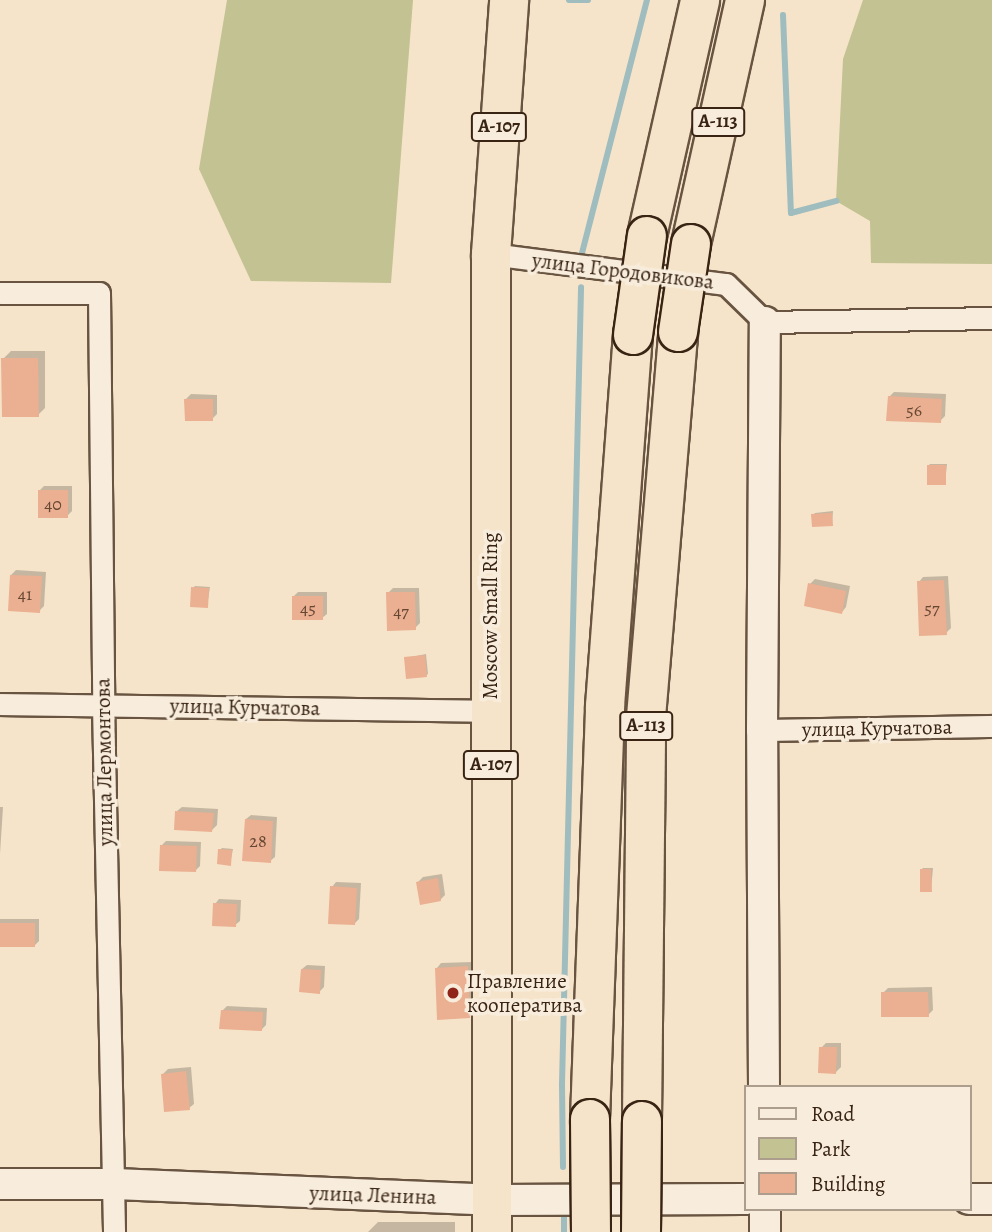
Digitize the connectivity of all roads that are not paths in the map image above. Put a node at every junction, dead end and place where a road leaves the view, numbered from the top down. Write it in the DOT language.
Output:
graph roads {
  1 [pos="509,0"];
  2 [pos="701,0"];
  3 [pos="745,0"];
  4 [pos="491,254"];
  5 [pos="0,293"];
  6 [pos="992,318"];
  7 [pos="765,322"];
  8 [pos="0,704"];
  9 [pos="103,705"];
  10 [pos="491,711"];
  11 [pos="992,726"];
  12 [pos="762,730"];
  13 [pos="764,1085"];
  14 [pos="0,1184"];
  15 [pos="115,1184"];
  16 [pos="744,1199"];
  17 [pos="971,1199"];
  18 [pos="992,1199"];
  19 [pos="765,1211"];
  20 [pos="492,1216"];
  21 [pos="114,1232"];
  22 [pos="591,1232"];
  23 [pos="641,1232"];
  24 [pos="765,1232"];
  1 -- 4 [label="highway, Moscow Small Ring / А-107"];
  2 -- 22 [label="highway, А-113, bridge"];
  3 -- 23 [label="highway, А-113, bridge"];
  4 -- 7 [label="street, улица Городовикова"];
  4 -- 10 [label="highway, Moscow Small Ring / А-107"];
  5 -- 9 [label="street, улица Лермонтова"];
  6 -- 7 [label="street"];
  7 -- 12 [label="street"];
  8 -- 9 [label="street, улица Курчатова"];
  9 -- 10 [label="street, улица Курчатова"];
  9 -- 15 [label="street, улица Лермонтова"];
  10 -- 20 [label="highway, Moscow Small Ring / А-107"];
  11 -- 12 [label="street, улица Курчатова"];
  12 -- 13 [label="street"];
  14 -- 15 [label="street, улица Ленина"];
  15 -- 20 [label="street, улица Ленина"];
  15 -- 21 [label="street, улица Лермонтова"];
  16 -- 20 [label="street, улица Ленина"];
  17 -- 18 [label="street"];
  19 -- 24 [label="street"];
}
